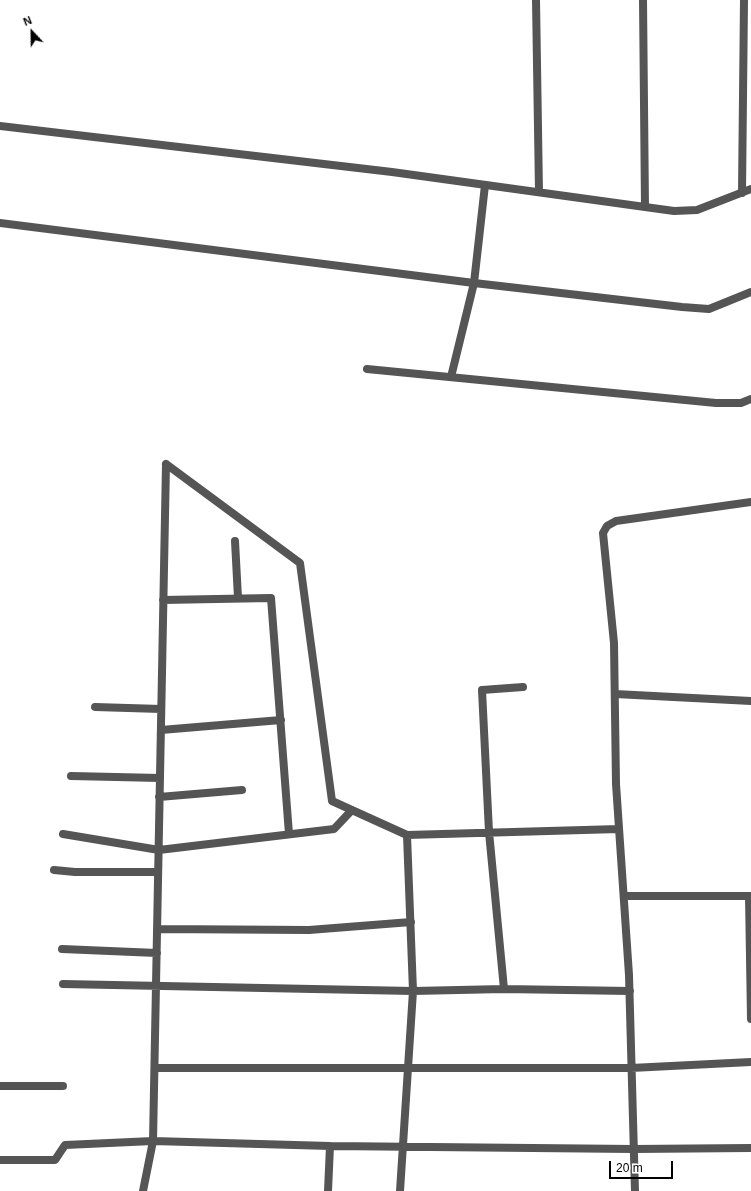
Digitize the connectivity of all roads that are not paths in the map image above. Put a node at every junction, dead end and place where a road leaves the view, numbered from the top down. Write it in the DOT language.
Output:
graph roads {
  1 [pos="536,0"];
  2 [pos="643,0"];
  3 [pos="744,0"];
  4 [pos="0,126"];
  5 [pos="485,185"];
  6 [pos="751,189"];
  7 [pos="539,192"];
  8 [pos="742,193"];
  9 [pos="645,207"];
  10 [pos="0,223"];
  11 [pos="474,283"];
  12 [pos="751,292"];
  13 [pos="367,369"];
  14 [pos="451,377"];
  15 [pos="751,399"];
  16 [pos="751,502"];
  17 [pos="235,541"];
  18 [pos="238,598"];
  19 [pos="163,600"];
  20 [pos="524,687"];
  21 [pos="615,694"];
  22 [pos="751,701"];
  23 [pos="95,706"];
  24 [pos="161,709"];
  25 [pos="281,720"];
  26 [pos="161,730"];
  27 [pos="71,776"];
  28 [pos="160,778"];
  29 [pos="242,790"];
  30 [pos="159,797"];
  31 [pos="352,810"];
  32 [pos="620,829"];
  33 [pos="489,832"];
  34 [pos="63,834"];
  35 [pos="290,834"];
  36 [pos="407,834"];
  37 [pos="159,850"];
  38 [pos="54,870"];
  39 [pos="158,872"];
  40 [pos="624,896"];
  41 [pos="750,896"];
  42 [pos="410,922"];
  43 [pos="157,929"];
  44 [pos="62,949"];
  45 [pos="157,953"];
  46 [pos="63,984"];
  47 [pos="156,986"];
  48 [pos="504,989"];
  49 [pos="412,991"];
  50 [pos="630,991"];
  51 [pos="751,1018"];
  52 [pos="751,1062"];
  53 [pos="155,1068"];
  54 [pos="408,1068"];
  55 [pos="631,1068"];
  56 [pos="0,1086"];
  57 [pos="63,1086"];
  58 [pos="153,1141"];
  59 [pos="330,1146"];
  60 [pos="403,1147"];
  61 [pos="751,1148"];
  62 [pos="633,1149"];
  63 [pos="0,1160"];
  64 [pos="143,1191"];
  65 [pos="328,1191"];
  66 [pos="400,1191"];
  67 [pos="635,1191"];
  1 -- 7 [label="street"];
  2 -- 9 [label="street"];
  3 -- 8 [label="street"];
  4 -- 5 [label="street"];
  5 -- 7 [label="street"];
  5 -- 11 [label="street"];
  6 -- 8 [label="street"];
  7 -- 9 [label="street"];
  8 -- 9 [label="street"];
  10 -- 11 [label="street"];
  11 -- 12 [label="street"];
  11 -- 14 [label="street"];
  13 -- 14 [label="street"];
  14 -- 15 [label="street"];
  16 -- 21 [label="street"];
  17 -- 18 [label="street"];
  18 -- 19 [label="street"];
  18 -- 25 [label="street"];
  19 -- 24 [label="street"];
  19 -- 31 [label="street"];
  20 -- 33 [label="street"];
  21 -- 22 [label="street"];
  21 -- 32 [label="street"];
  23 -- 24 [label="street"];
  24 -- 26 [label="street"];
  25 -- 26 [label="street"];
  25 -- 35 [label="street"];
  26 -- 28 [label="street"];
  27 -- 28 [label="street"];
  28 -- 30 [label="street"];
  29 -- 30 [label="street"];
  30 -- 37 [label="street"];
  31 -- 35 [label="street"];
  31 -- 36 [label="street"];
  32 -- 33 [label="street"];
  32 -- 40 [label="street"];
  33 -- 36 [label="street"];
  33 -- 48 [label="street"];
  34 -- 37 [label="street"];
  35 -- 37 [label="street"];
  36 -- 42 [label="street"];
  37 -- 39 [label="street"];
  38 -- 39 [label="street"];
  39 -- 43 [label="street"];
  40 -- 41 [label="street"];
  40 -- 50 [label="street"];
  41 -- 51 [label="street"];
  42 -- 43 [label="street"];
  42 -- 49 [label="street"];
  43 -- 45 [label="street"];
  44 -- 45 [label="street"];
  45 -- 47 [label="street"];
  46 -- 47 [label="street"];
  47 -- 49 [label="street"];
  47 -- 53 [label="street"];
  48 -- 49 [label="street"];
  48 -- 50 [label="street"];
  49 -- 54 [label="street"];
  50 -- 55 [label="street"];
  52 -- 55 [label="street"];
  53 -- 54 [label="street"];
  53 -- 58 [label="street"];
  54 -- 55 [label="street"];
  54 -- 60 [label="street"];
  55 -- 62 [label="street"];
  56 -- 57 [label="street"];
  58 -- 59 [label="street"];
  58 -- 63 [label="street"];
  58 -- 64 [label="street"];
  59 -- 60 [label="street"];
  59 -- 65 [label="street"];
  60 -- 62 [label="street"];
  60 -- 66 [label="street"];
  61 -- 62 [label="street"];
  62 -- 67 [label="street"];
}
